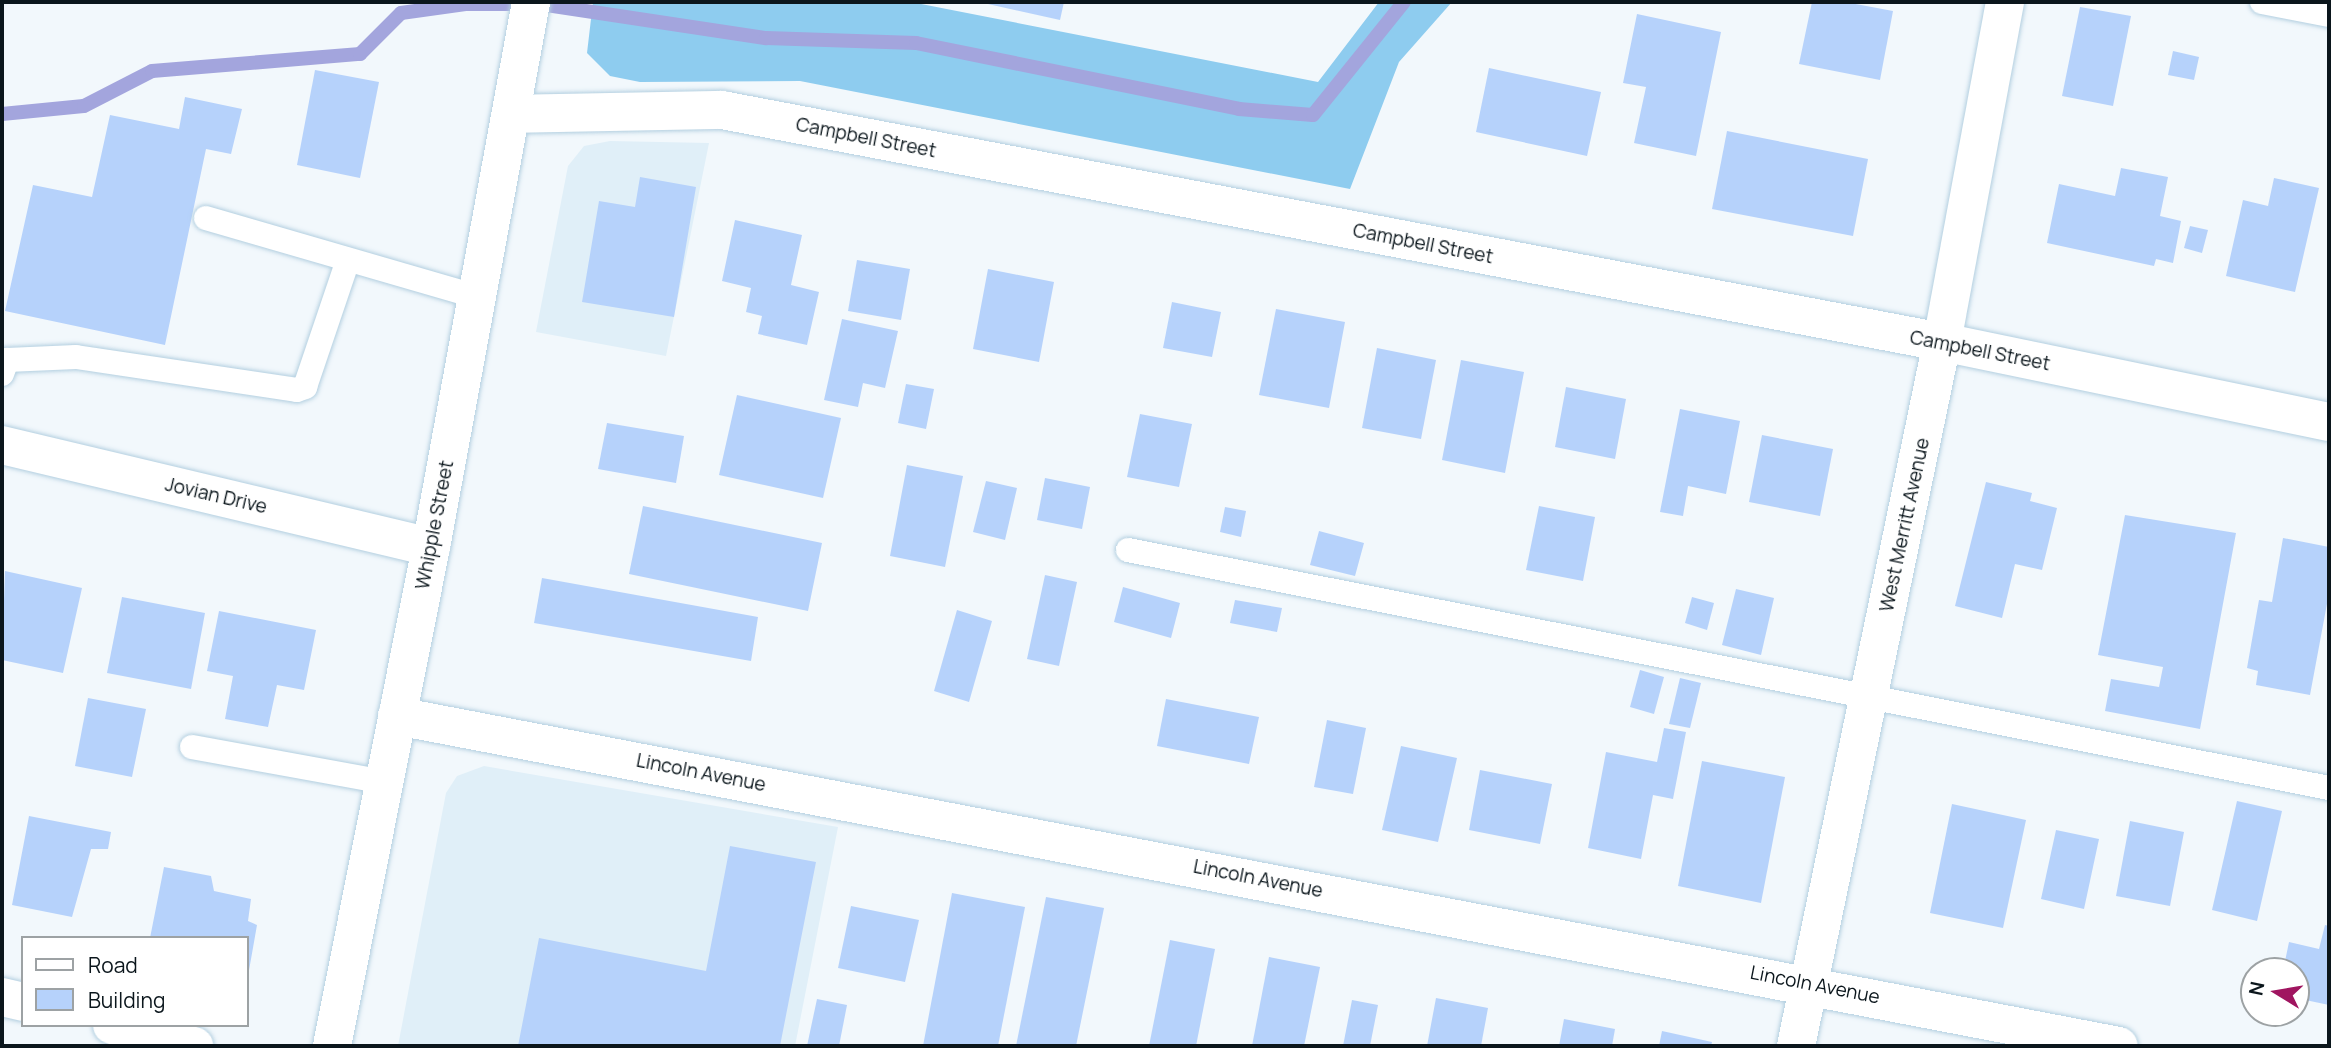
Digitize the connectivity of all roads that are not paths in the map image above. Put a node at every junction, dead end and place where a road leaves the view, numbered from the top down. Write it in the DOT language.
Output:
graph roads {
  1 [pos="531,2"];
  2 [pos="2005,2"];
  3 [pos="2262,2"];
  4 [pos="2329,15"];
  5 [pos="512,114"];
  6 [pos="206,218"];
  7 [pos="348,260"];
  8 [pos="478,297"];
  9 [pos="1942,342"];
  10 [pos="4,361"];
  11 [pos="2329,422"];
  12 [pos="2,445"];
  13 [pos="431,547"];
  14 [pos="1128,550"];
  15 [pos="1868,699"];
  16 [pos="397,716"];
  17 [pos="192,747"];
  18 [pos="384,782"];
  19 [pos="2329,788"];
  20 [pos="1809,984"];
  21 [pos="2,997"];
  22 [pos="21,1002"];
  23 [pos="121,1027"];
  24 [pos="194,1046"];
  25 [pos="332,1046"];
  26 [pos="1796,1046"];
  27 [pos="2119,1046"];
  1 -- 5 [label="street, Whipple Street"];
  2 -- 9 [label="street, West Merritt Avenue"];
  3 -- 4 [label="lane"];
  5 -- 8 [label="street, Whipple Street"];
  5 -- 9 [label="street, Campbell Street"];
  6 -- 7 [label="lane"];
  7 -- 8 [label="lane"];
  7 -- 10 [label="lane"];
  8 -- 13 [label="street, Whipple Street"];
  9 -- 11 [label="street, Campbell Street"];
  9 -- 15 [label="street, West Merritt Avenue"];
  12 -- 13 [label="street, Jovian Drive"];
  13 -- 16 [label="street, Whipple Street"];
  14 -- 15 [label="lane"];
  15 -- 19 [label="lane"];
  15 -- 20 [label="street, West Merritt Avenue"];
  16 -- 18 [label="street, Whipple Street"];
  16 -- 20 [label="street, Lincoln Avenue"];
  17 -- 18 [label="lane"];
  18 -- 25 [label="street, Whipple Street"];
  20 -- 26 [label="street, West Merritt Avenue"];
  20 -- 27 [label="street, Lincoln Avenue"];
  21 -- 22 [label="street"];
  23 -- 24 [label="street"];
}
